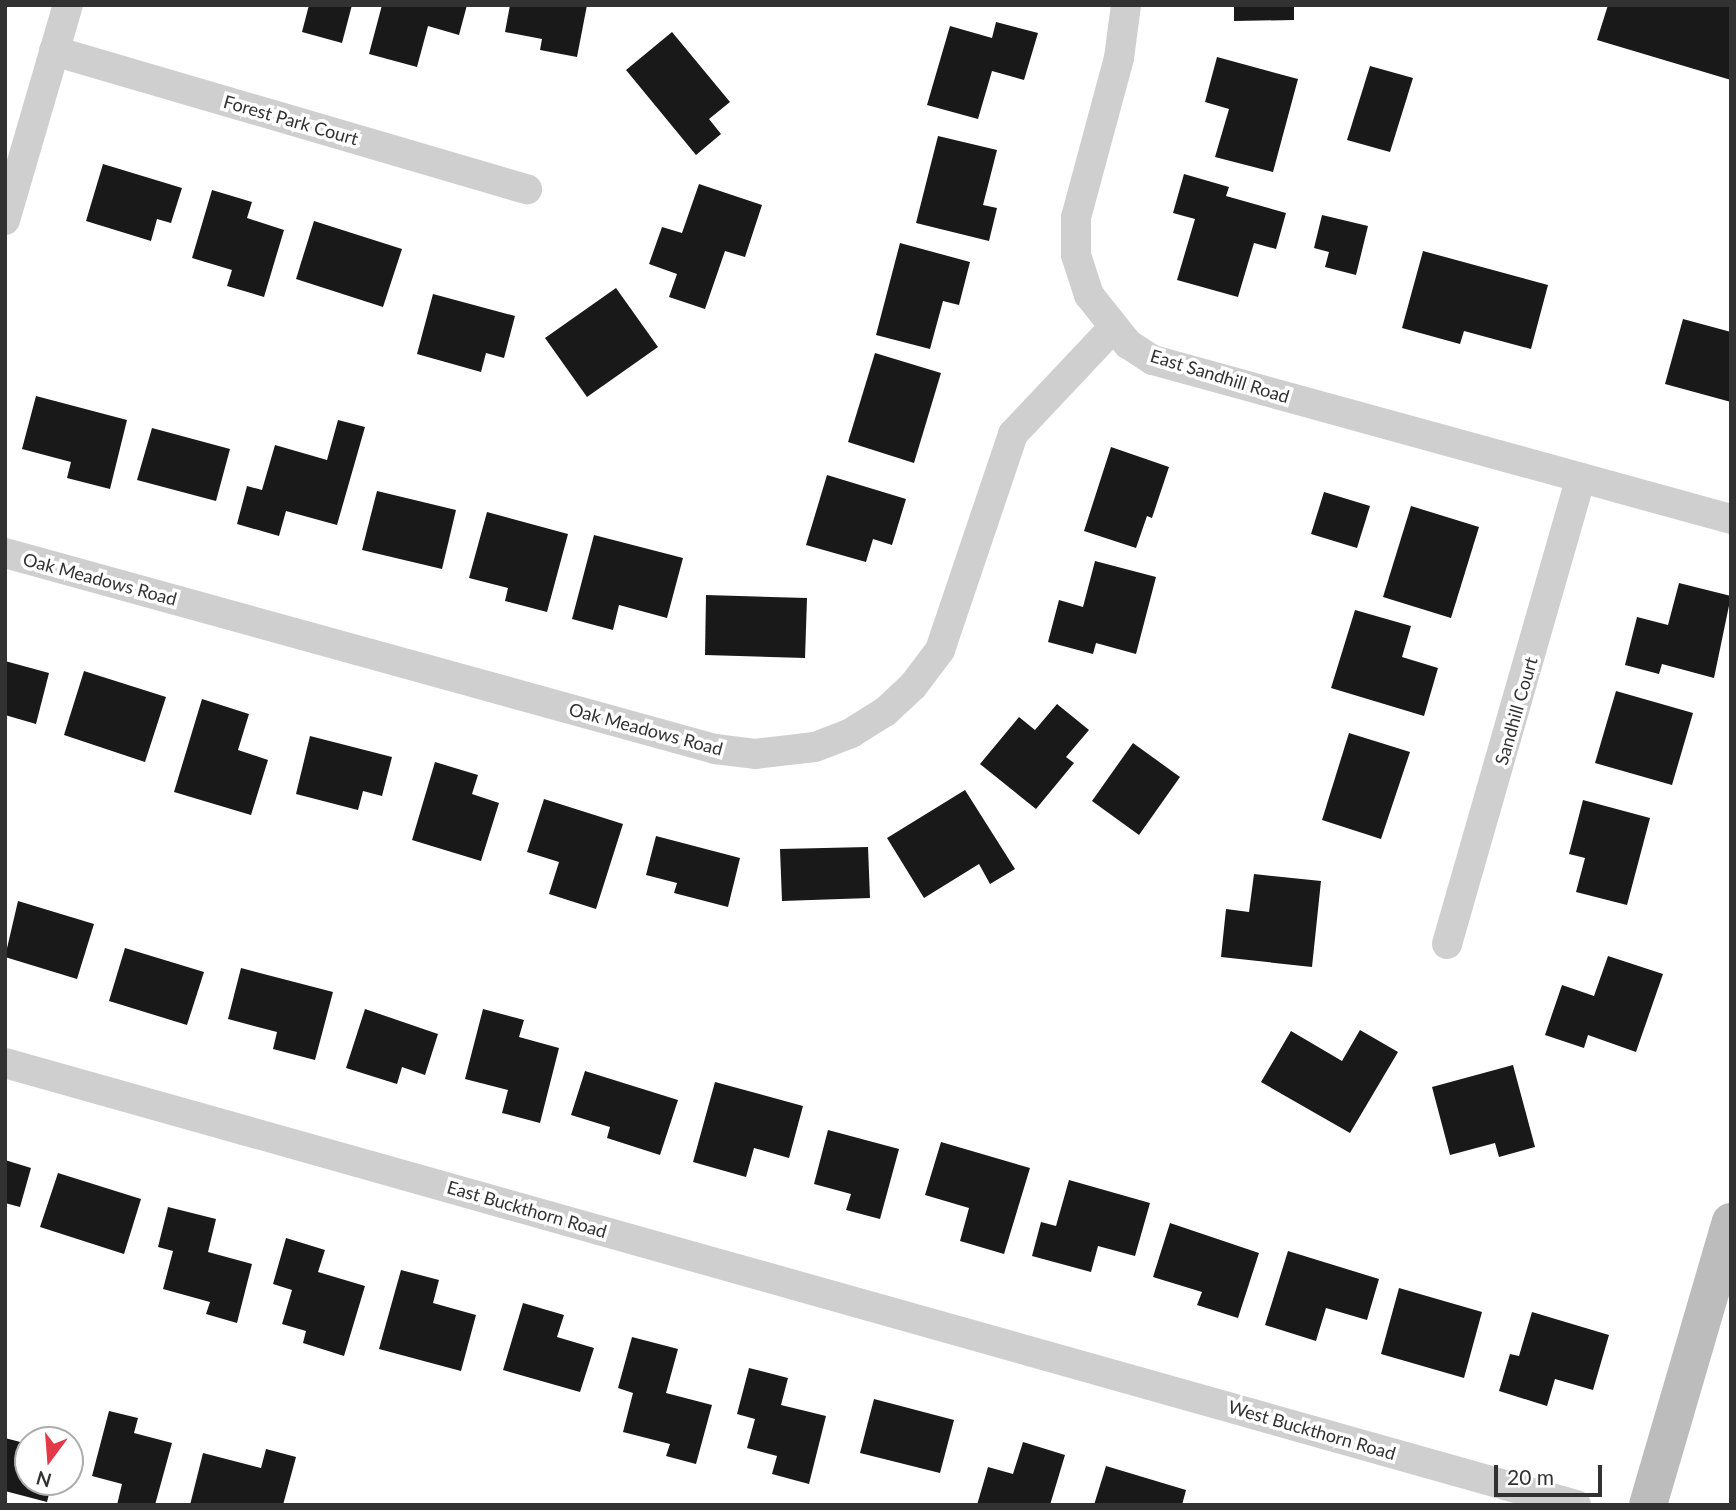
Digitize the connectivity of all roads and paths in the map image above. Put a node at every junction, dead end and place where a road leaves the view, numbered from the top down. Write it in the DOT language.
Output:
graph roads {
  1 [pos="68,5"];
  2 [pos="1126,5"];
  3 [pos="54,51"];
  4 [pos="527,189"];
  5 [pos="5,220"];
  6 [pos="1112,329"];
  7 [pos="1581,478"];
  8 [pos="1731,519"];
  9 [pos="5,553"];
  10 [pos="1447,944"];
  11 [pos="5,1063"];
  12 [pos="1731,1222"];
  13 [pos="1048,1355"];
  14 [pos="1576,1505"];
  15 [pos="1648,1505"];
  1 -- 3 [label="street"];
  2 -- 6 [label="street, East Sandhill Road"];
  3 -- 4 [label="street, Forest Park Court"];
  3 -- 5 [label="street"];
  6 -- 7 [label="street, East Sandhill Road"];
  6 -- 9 [label="street, Oak Meadows Road"];
  7 -- 8 [label="street, East Sandhill Road"];
  7 -- 10 [label="street, Sandhill Court"];
  11 -- 13 [label="street, East Buckthorn Road"];
  12 -- 15 [label="main road"];
  13 -- 14 [label="street, West Buckthorn Road"];
}
